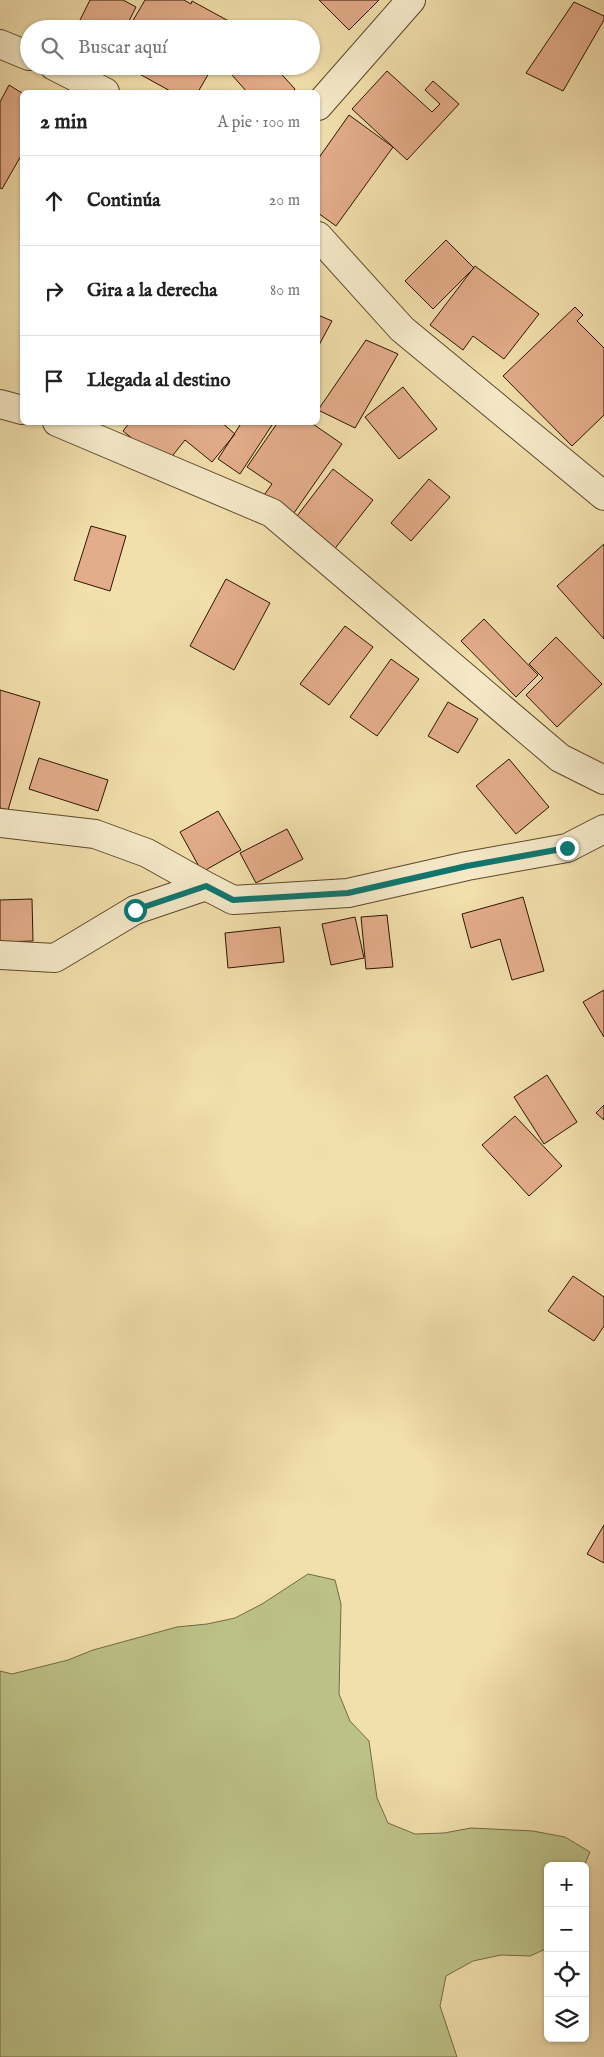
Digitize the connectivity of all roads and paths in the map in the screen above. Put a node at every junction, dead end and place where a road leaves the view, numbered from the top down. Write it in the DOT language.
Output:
graph roads {
  1 [pos="412,0"];
  2 [pos="0,44"];
  3 [pos="20,52"];
  4 [pos="72,75"];
  5 [pos="101,90"];
  6 [pos="320,104"];
  7 [pos="320,238"];
  8 [pos="0,404"];
  9 [pos="20,409"];
  10 [pos="64,425"];
  11 [pos="604,496"];
  12 [pos="604,780"];
  13 [pos="0,823"];
  14 [pos="604,829"];
  15 [pos="206,886"];
  16 [pos="0,955"];
  1 -- 6 [label="street"];
  2 -- 3 [label="street"];
  4 -- 5 [label="street"];
  7 -- 11 [label="street"];
  8 -- 9 [label="street"];
  10 -- 12 [label="street"];
  13 -- 15 [label="street"];
  14 -- 15 [label="street"];
  15 -- 16 [label="street"];
}
